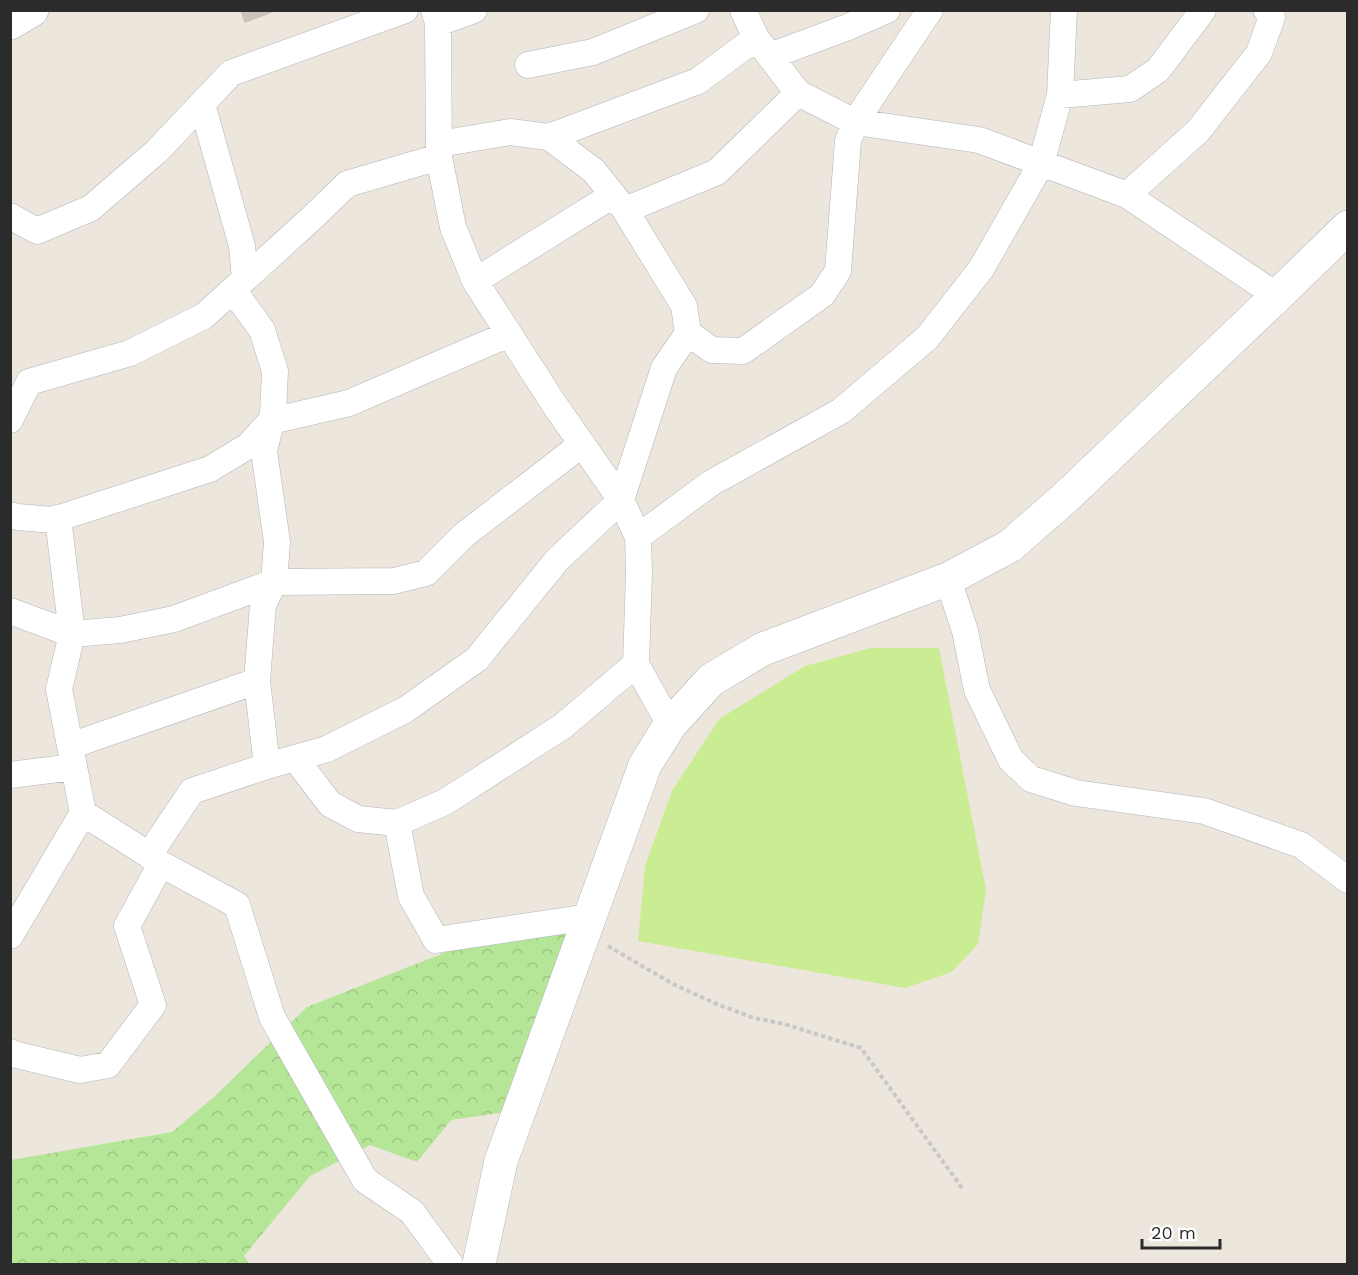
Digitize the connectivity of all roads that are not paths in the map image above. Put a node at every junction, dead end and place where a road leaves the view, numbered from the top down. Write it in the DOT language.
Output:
graph roads {
  1 [pos="32,10"];
  2 [pos="405,10"];
  3 [pos="474,10"];
  4 [pos="696,10"];
  5 [pos="743,10"];
  6 [pos="887,10"];
  7 [pos="930,10"];
  8 [pos="1064,10"];
  9 [pos="1203,10"];
  10 [pos="1273,13"];
  11 [pos="436,17"];
  12 [pos="10,23"];
  13 [pos="763,47"];
  14 [pos="528,65"];
  15 [pos="798,93"];
  16 [pos="1060,95"];
  17 [pos="202,104"];
  18 [pos="855,122"];
  19 [pos="549,137"];
  20 [pos="439,150"];
  21 [pos="1041,164"];
  22 [pos="1127,195"];
  23 [pos="619,202"];
  24 [pos="10,216"];
  25 [pos="1347,227"];
  26 [pos="475,281"];
  27 [pos="239,284"];
  28 [pos="1277,296"];
  29 [pos="688,333"];
  30 [pos="508,334"];
  31 [pos="10,420"];
  32 [pos="272,421"];
  33 [pos="582,444"];
  34 [pos="621,500"];
  35 [pos="10,515"];
  36 [pos="58,518"];
  37 [pos="638,537"];
  38 [pos="948,579"];
  39 [pos="274,582"];
  40 [pos="10,611"];
  41 [pos="72,634"];
  42 [pos="636,664"];
  43 [pos="257,681"];
  44 [pos="670,725"];
  45 [pos="72,756"];
  46 [pos="295,758"];
  47 [pos="267,766"];
  48 [pos="13,779"];
  49 [pos="83,813"];
  50 [pos="397,823"];
  51 [pos="155,859"];
  52 [pos="1347,880"];
  53 [pos="587,925"];
  54 [pos="10,936"];
  55 [pos="10,1052"];
  56 [pos="450,1264"];
  57 [pos="479,1264"];
  1 -- 12 [label="street"];
  2 -- 17 [label="street"];
  3 -- 11 [label="street"];
  4 -- 14 [label="street"];
  5 -- 13 [label="street"];
  6 -- 13 [label="street"];
  7 -- 18 [label="street"];
  8 -- 16 [label="street"];
  9 -- 16 [label="street"];
  10 -- 22 [label="street"];
  11 -- 20 [label="street"];
  13 -- 15 [label="street"];
  13 -- 19 [label="street"];
  15 -- 18 [label="street"];
  15 -- 23 [label="street"];
  16 -- 21 [label="street"];
  17 -- 24 [label="street"];
  17 -- 27 [label="street"];
  18 -- 21 [label="street"];
  18 -- 29 [label="street"];
  19 -- 20 [label="street"];
  19 -- 23 [label="street"];
  20 -- 26 [label="street"];
  20 -- 27 [label="street"];
  21 -- 22 [label="street"];
  21 -- 37 [label="street"];
  22 -- 28 [label="street"];
  23 -- 26 [label="street"];
  23 -- 29 [label="street"];
  25 -- 28 [label="street"];
  26 -- 30 [label="street"];
  27 -- 31 [label="street"];
  27 -- 32 [label="street"];
  28 -- 38 [label="street"];
  29 -- 34 [label="street"];
  30 -- 32 [label="street"];
  30 -- 33 [label="street"];
  32 -- 36 [label="street"];
  32 -- 39 [label="street"];
  33 -- 34 [label="street"];
  33 -- 39 [label="street"];
  34 -- 37 [label="street"];
  34 -- 46 [label="street"];
  35 -- 36 [label="street"];
  36 -- 41 [label="street"];
  37 -- 42 [label="street"];
  38 -- 44 [label="street"];
  38 -- 52 [label="street"];
  39 -- 41 [label="street"];
  39 -- 43 [label="street"];
  40 -- 41 [label="street"];
  41 -- 45 [label="street"];
  42 -- 44 [label="street"];
  42 -- 50 [label="street"];
  43 -- 45 [label="street"];
  43 -- 47 [label="street"];
  44 -- 53 [label="street"];
  45 -- 48 [label="street"];
  45 -- 49 [label="street"];
  46 -- 47 [label="street"];
  46 -- 50 [label="street"];
  47 -- 51 [label="street"];
  49 -- 51 [label="street"];
  49 -- 54 [label="street"];
  50 -- 53 [label="street"];
  51 -- 55 [label="street"];
  51 -- 56 [label="street"];
  53 -- 57 [label="street"];
}
